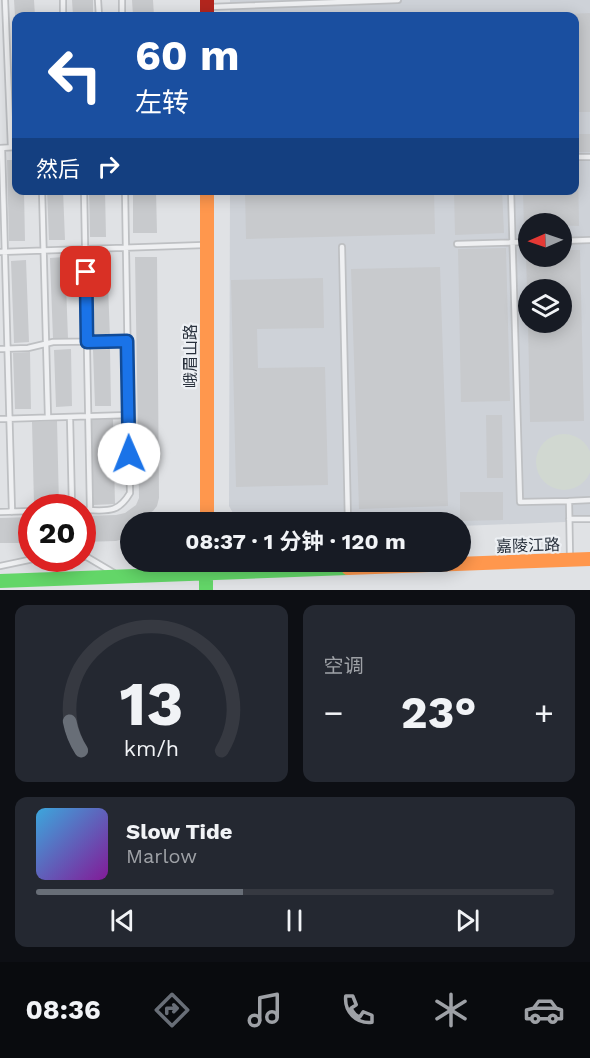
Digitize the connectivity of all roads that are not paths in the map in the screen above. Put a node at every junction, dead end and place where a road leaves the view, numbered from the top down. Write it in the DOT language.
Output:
graph roads {
  1 [pos="5,0"];
  2 [pos="398,0"];
  3 [pos="207,8"];
  4 [pos="12,114"];
  5 [pos="1,148"];
  6 [pos="42,195"];
  7 [pos="84,195"];
  8 [pos="125,195"];
  9 [pos="207,195"];
  10 [pos="511,195"];
  11 [pos="590,240"];
  12 [pos="572,241"];
  13 [pos="512,242"];
  14 [pos="518,242"];
  15 [pos="457,244"];
  16 [pos="207,245"];
  17 [pos="342,247"];
  18 [pos="126,248"];
  19 [pos="85,249"];
  20 [pos="44,250"];
  21 [pos="3,251"];
  22 [pos="127,341"];
  23 [pos="87,342"];
  24 [pos="46,344"];
  25 [pos="0,349"];
  26 [pos="8,349"];
  27 [pos="129,415"];
  28 [pos="88,416"];
  29 [pos="48,417"];
  30 [pos="70,417"];
  31 [pos="10,418"];
  32 [pos="0,419"];
  33 [pos="72,494"];
  34 [pos="90,494"];
  35 [pos="590,500"];
  36 [pos="568,501"];
  37 [pos="96,510"];
  38 [pos="0,512"];
  39 [pos="12,512"];
  40 [pos="18,512"];
  41 [pos="207,512"];
  42 [pos="348,512"];
  43 [pos="569,519"];
  44 [pos="590,519"];
  45 [pos="590,559"];
  46 [pos="570,560"];
  47 [pos="18,562"];
  48 [pos="96,562"];
  49 [pos="471,562"];
  50 [pos="0,566"];
  51 [pos="168,572"];
  52 [pos="206,572"];
  53 [pos="121,577"];
  54 [pos="0,581"];
  55 [pos="206,590"];
  1 -- 4 [label="lane"];
  2 -- 3 [label="lane"];
  5 -- 21 [label="lane"];
  6 -- 20 [label="lane"];
  7 -- 19 [label="lane"];
  8 -- 18 [label="lane"];
  9 -- 16 [label="street, 峨眉山路"];
  10 -- 13 [label="lane"];
  11 -- 12 [label="lane"];
  13 -- 14 [label="lane"];
  13 -- 15 [label="lane"];
  13 -- 36 [label="lane"];
  16 -- 18 [label="lane"];
  16 -- 41 [label="street, 峨眉山路"];
  17 -- 42 [label="lane"];
  18 -- 19 [label="lane"];
  18 -- 22 [label="lane"];
  19 -- 20 [label="lane"];
  19 -- 23 [label="lane"];
  20 -- 21 [label="lane"];
  20 -- 24 [label="lane"];
  21 -- 26 [label="lane"];
  22 -- 23 [label="lane"];
  22 -- 27 [label="lane"];
  23 -- 24 [label="lane"];
  23 -- 28 [label="lane"];
  24 -- 26 [label="lane"];
  24 -- 29 [label="lane"];
  25 -- 26 [label="lane"];
  26 -- 31 [label="lane"];
  27 -- 28 [label="lane"];
  27 -- 37 [label="lane"];
  28 -- 30 [label="lane"];
  28 -- 34 [label="lane"];
  29 -- 30 [label="lane"];
  29 -- 31 [label="lane"];
  30 -- 33 [label="lane"];
  31 -- 32 [label="lane"];
  31 -- 39 [label="lane"];
  35 -- 36 [label="lane"];
  36 -- 43 [label="lane"];
  38 -- 39 [label="lane"];
  39 -- 40 [label="lane"];
  43 -- 44 [label="lane"];
  43 -- 46 [label="lane"];
  45 -- 46 [label="street, 嘉陵江路"];
  46 -- 49 [label="street, 嘉陵江路"];
  47 -- 50 [label="lane"];
  48 -- 53 [label="lane"];
  51 -- 53 [label="street, 嘉陵江路"];
  52 -- 55 [label="street"];
  53 -- 54 [label="street, 嘉陵江路"];
}
